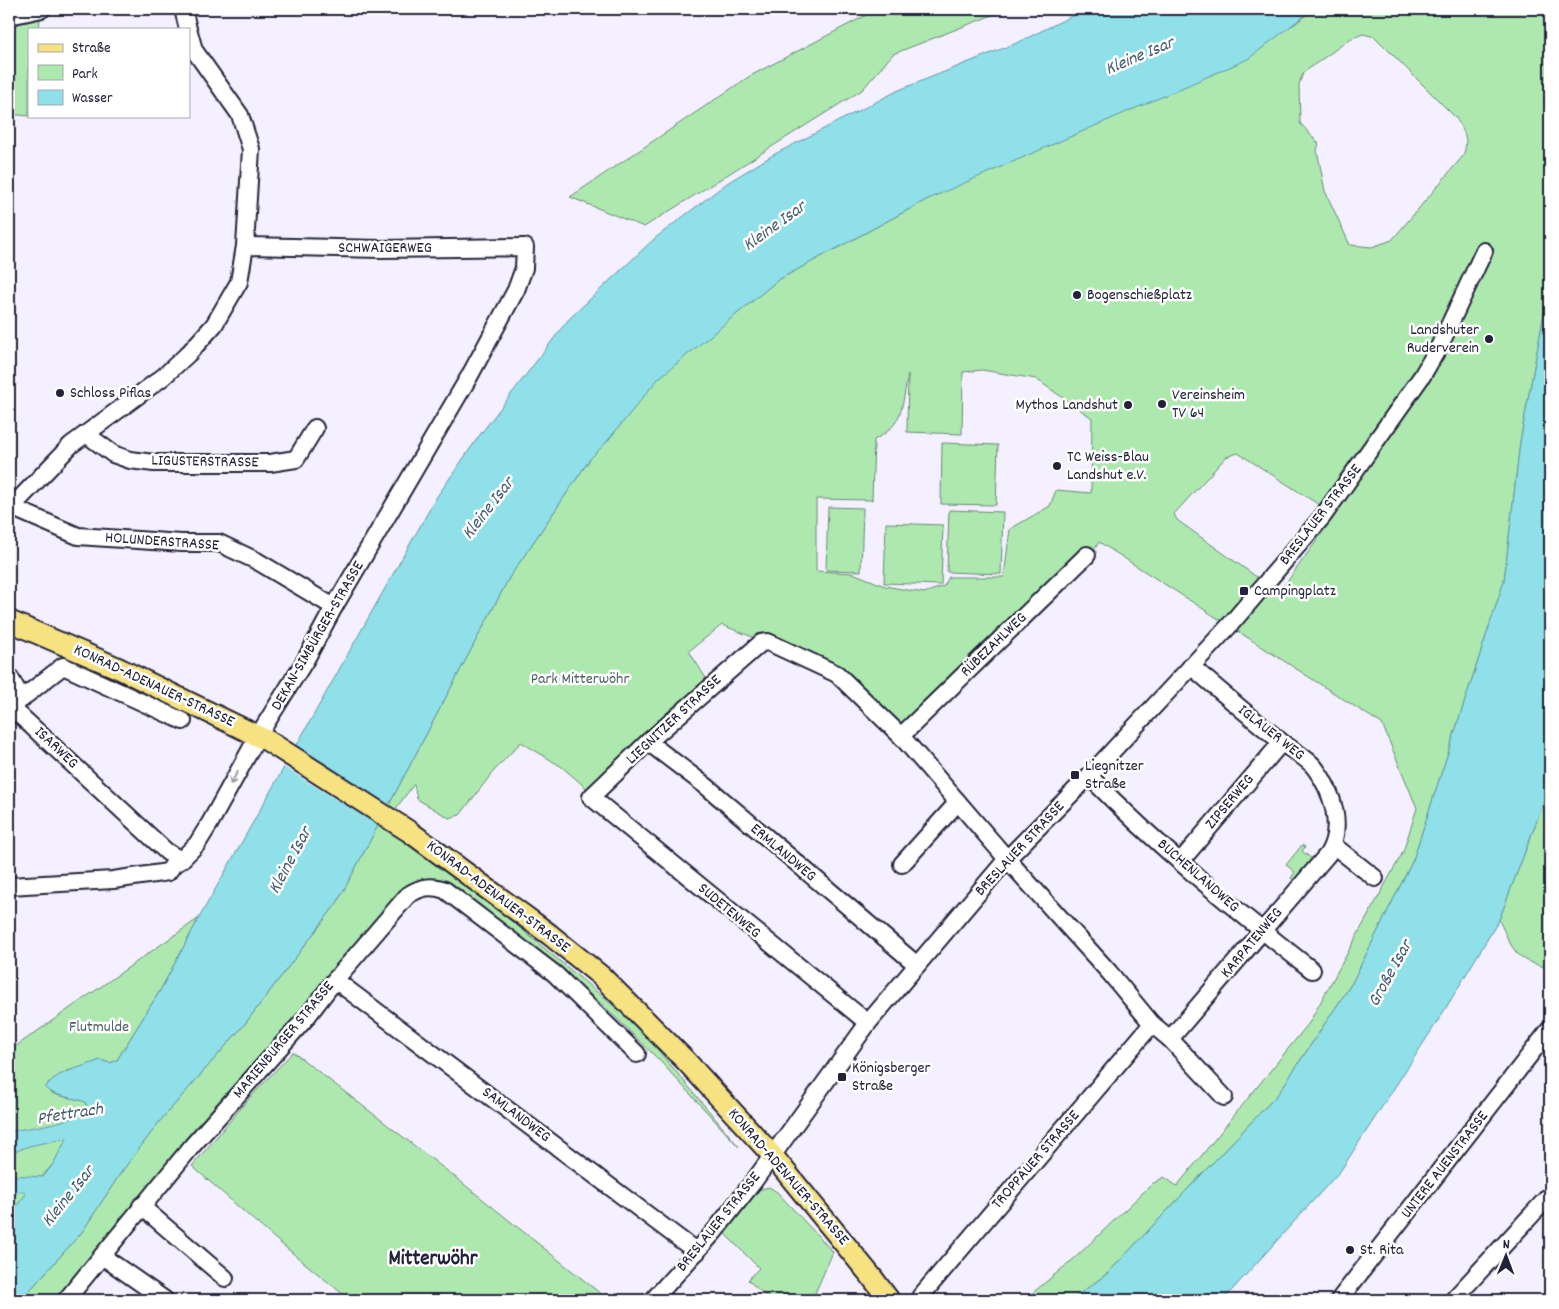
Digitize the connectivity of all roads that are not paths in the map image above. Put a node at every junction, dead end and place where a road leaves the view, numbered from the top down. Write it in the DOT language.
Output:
graph roads {
  1 [pos="42,9"];
  2 [pos="183,9"];
  3 [pos="9,16"];
  4 [pos="188,28"];
  5 [pos="190,37"];
  6 [pos="245,246"];
  7 [pos="525,247"];
  8 [pos="1484,251"];
  9 [pos="314,428"];
  10 [pos="86,434"];
  11 [pos="10,509"];
  12 [pos="1087,555"];
  13 [pos="334,607"];
  14 [pos="9,621"];
  15 [pos="1191,666"];
  16 [pos="9,676"];
  17 [pos="14,705"];
  18 [pos="183,721"];
  19 [pos="901,736"];
  20 [pos="263,738"];
  21 [pos="648,742"];
  22 [pos="1281,742"];
  23 [pos="1089,776"];
  24 [pos="592,797"];
  25 [pos="958,802"];
  26 [pos="1333,845"];
  27 [pos="1007,859"];
  28 [pos="181,860"];
  29 [pos="1180,862"];
  30 [pos="902,864"];
  31 [pos="1375,878"];
  32 [pos="9,886"];
  33 [pos="1262,932"];
  34 [pos="917,965"];
  35 [pos="1312,970"];
  36 [pos="335,980"];
  37 [pos="868,1023"];
  38 [pos="1152,1024"];
  39 [pos="1550,1029"];
  40 [pos="1170,1039"];
  41 [pos="637,1054"];
  42 [pos="1224,1097"];
  43 [pos="772,1155"];
  44 [pos="1550,1195"];
  45 [pos="141,1206"];
  46 [pos="697,1252"];
  47 [pos="102,1256"];
  48 [pos="225,1278"];
  49 [pos="920,1297"];
  50 [pos="657,1299"];
  51 [pos="66,1300"];
  52 [pos="165,1300"];
  53 [pos="889,1300"];
  54 [pos="1339,1300"];
  55 [pos="1453,1300"];
  1 -- 3 [label="street"];
  2 -- 4 [label="street"];
  5 -- 6 [label="street"];
  6 -- 7 [label="street, SCHWAIGERWEG"];
  6 -- 10 [label="street"];
  7 -- 13 [label="street, DEKAN-SIMBÜRGER-STRASSE"];
  8 -- 15 [label="street, BRESLAUER STRASSE"];
  9 -- 10 [label="street, LIGUSTERSTRASSE"];
  10 -- 11 [label="street"];
  11 -- 13 [label="street, HOLUNDERSTRASSE"];
  12 -- 19 [label="street, RÜBEZAHLWEG"];
  13 -- 20 [label="street, DEKAN-SIMBÜRGER-STRASSE"];
  14 -- 20 [label="main road, KONRAD-ADENAUER-STRASSE"];
  15 -- 22 [label="street, IGLAUER WEG"];
  15 -- 23 [label="street, BRESLAUER STRASSE"];
  16 -- 17 [label="street, ISARWEG"];
  17 -- 18 [label="street"];
  17 -- 28 [label="street, ISARWEG"];
  19 -- 21 [label="street, LIEGNITZER STRASSE"];
  19 -- 25 [label="street, LIEGNITZER STRASSE"];
  20 -- 28 [label="street, DEKAN-SIMBÜRGER-STRASSE, one-way"];
  20 -- 43 [label="main road, KONRAD-ADENAUER-STRASSE"];
  21 -- 24 [label="street, LIEGNITZER STRASSE"];
  21 -- 34 [label="street, ERMLANDWEG"];
  22 -- 26 [label="street, IGLAUER WEG"];
  22 -- 29 [label="street, ZIPSERWEG"];
  23 -- 27 [label="street, BRESLAUER STRASSE"];
  23 -- 29 [label="street, BUCHENLANDWEG"];
  24 -- 37 [label="street, SUDETENWEG"];
  25 -- 27 [label="street, LIEGNITZER STRASSE"];
  25 -- 30 [label="street"];
  26 -- 31 [label="street"];
  26 -- 33 [label="street, KARPATENWEG"];
  27 -- 34 [label="street, BRESLAUER STRASSE"];
  27 -- 38 [label="street, LIEGNITZER STRASSE"];
  28 -- 32 [label="street, DEKAN-SIMBÜRGER-STRASSE"];
  29 -- 33 [label="street, BUCHENLANDWEG"];
  33 -- 35 [label="street, BUCHENLANDWEG"];
  33 -- 40 [label="street, KARPATENWEG"];
  34 -- 37 [label="street, BRESLAUER STRASSE"];
  36 -- 41 [label="street, MARIENBURGER STRASSE"];
  36 -- 45 [label="street, MARIENBURGER STRASSE"];
  36 -- 46 [label="street, SAMLANDWEG"];
  37 -- 43 [label="street, BRESLAUER STRASSE"];
  38 -- 40 [label="street, LIEGNITZER STRASSE"];
  38 -- 49 [label="street, TROPPAUER STRASSE"];
  39 -- 54 [label="street, UNTERE AUENSTRASSE"];
  40 -- 42 [label="street, LIEGNITZER STRASSE"];
  43 -- 46 [label="street, BRESLAUER STRASSE"];
  43 -- 53 [label="main road, KONRAD-ADENAUER-STRASSE"];
  44 -- 55 [label="street"];
  45 -- 47 [label="street, MARIENBURGER STRASSE"];
  45 -- 48 [label="street"];
  46 -- 50 [label="street, BRESLAUER STRASSE"];
  47 -- 51 [label="street, MARIENBURGER STRASSE"];
  47 -- 52 [label="street"];
}
